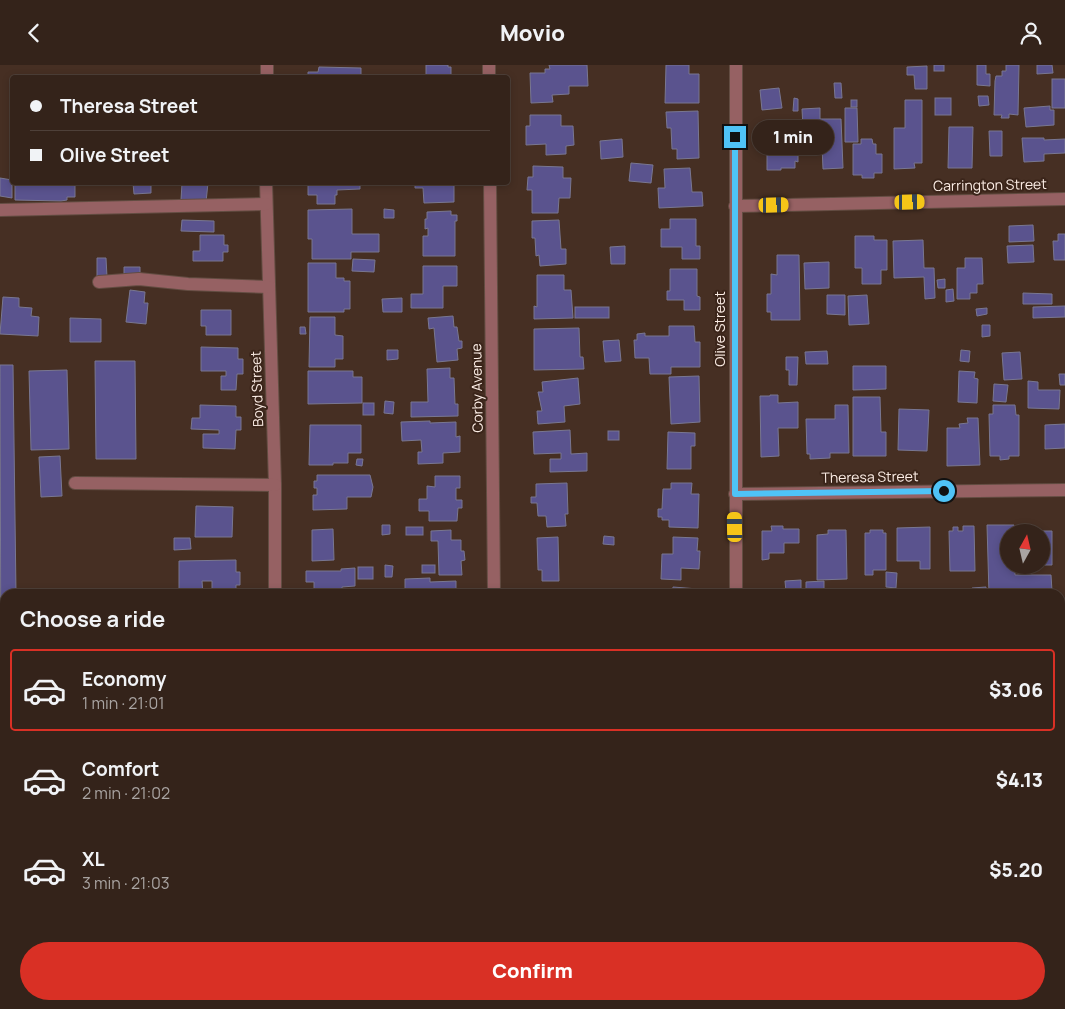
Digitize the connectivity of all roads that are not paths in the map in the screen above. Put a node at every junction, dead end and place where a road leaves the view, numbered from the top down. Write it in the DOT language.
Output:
graph roads {
  1 [pos="736,65"];
  2 [pos="266,185"];
  3 [pos="490,185"];
  4 [pos="1065,199"];
  5 [pos="266,204"];
  6 [pos="735,206"];
  7 [pos="0,209"];
  8 [pos="99,282"];
  9 [pos="269,287"];
  10 [pos="74,483"];
  11 [pos="275,485"];
  12 [pos="1065,490"];
  13 [pos="735,494"];
  14 [pos="276,589"];
  15 [pos="494,589"];
  16 [pos="736,589"];
  1 -- 6 [label="street, Olive Street"];
  2 -- 5 [label="street, Boyd Street"];
  3 -- 15 [label="street, Corby Avenue"];
  4 -- 6 [label="street, Carrington Street"];
  5 -- 7 [label="street"];
  5 -- 9 [label="street, Boyd Street"];
  6 -- 13 [label="street, Olive Street"];
  8 -- 9 [label="street"];
  9 -- 11 [label="street, Boyd Street"];
  10 -- 11 [label="street"];
  11 -- 14 [label="street, Boyd Street"];
  12 -- 13 [label="street, Theresa Street"];
  13 -- 16 [label="street, Olive Street"];
}
